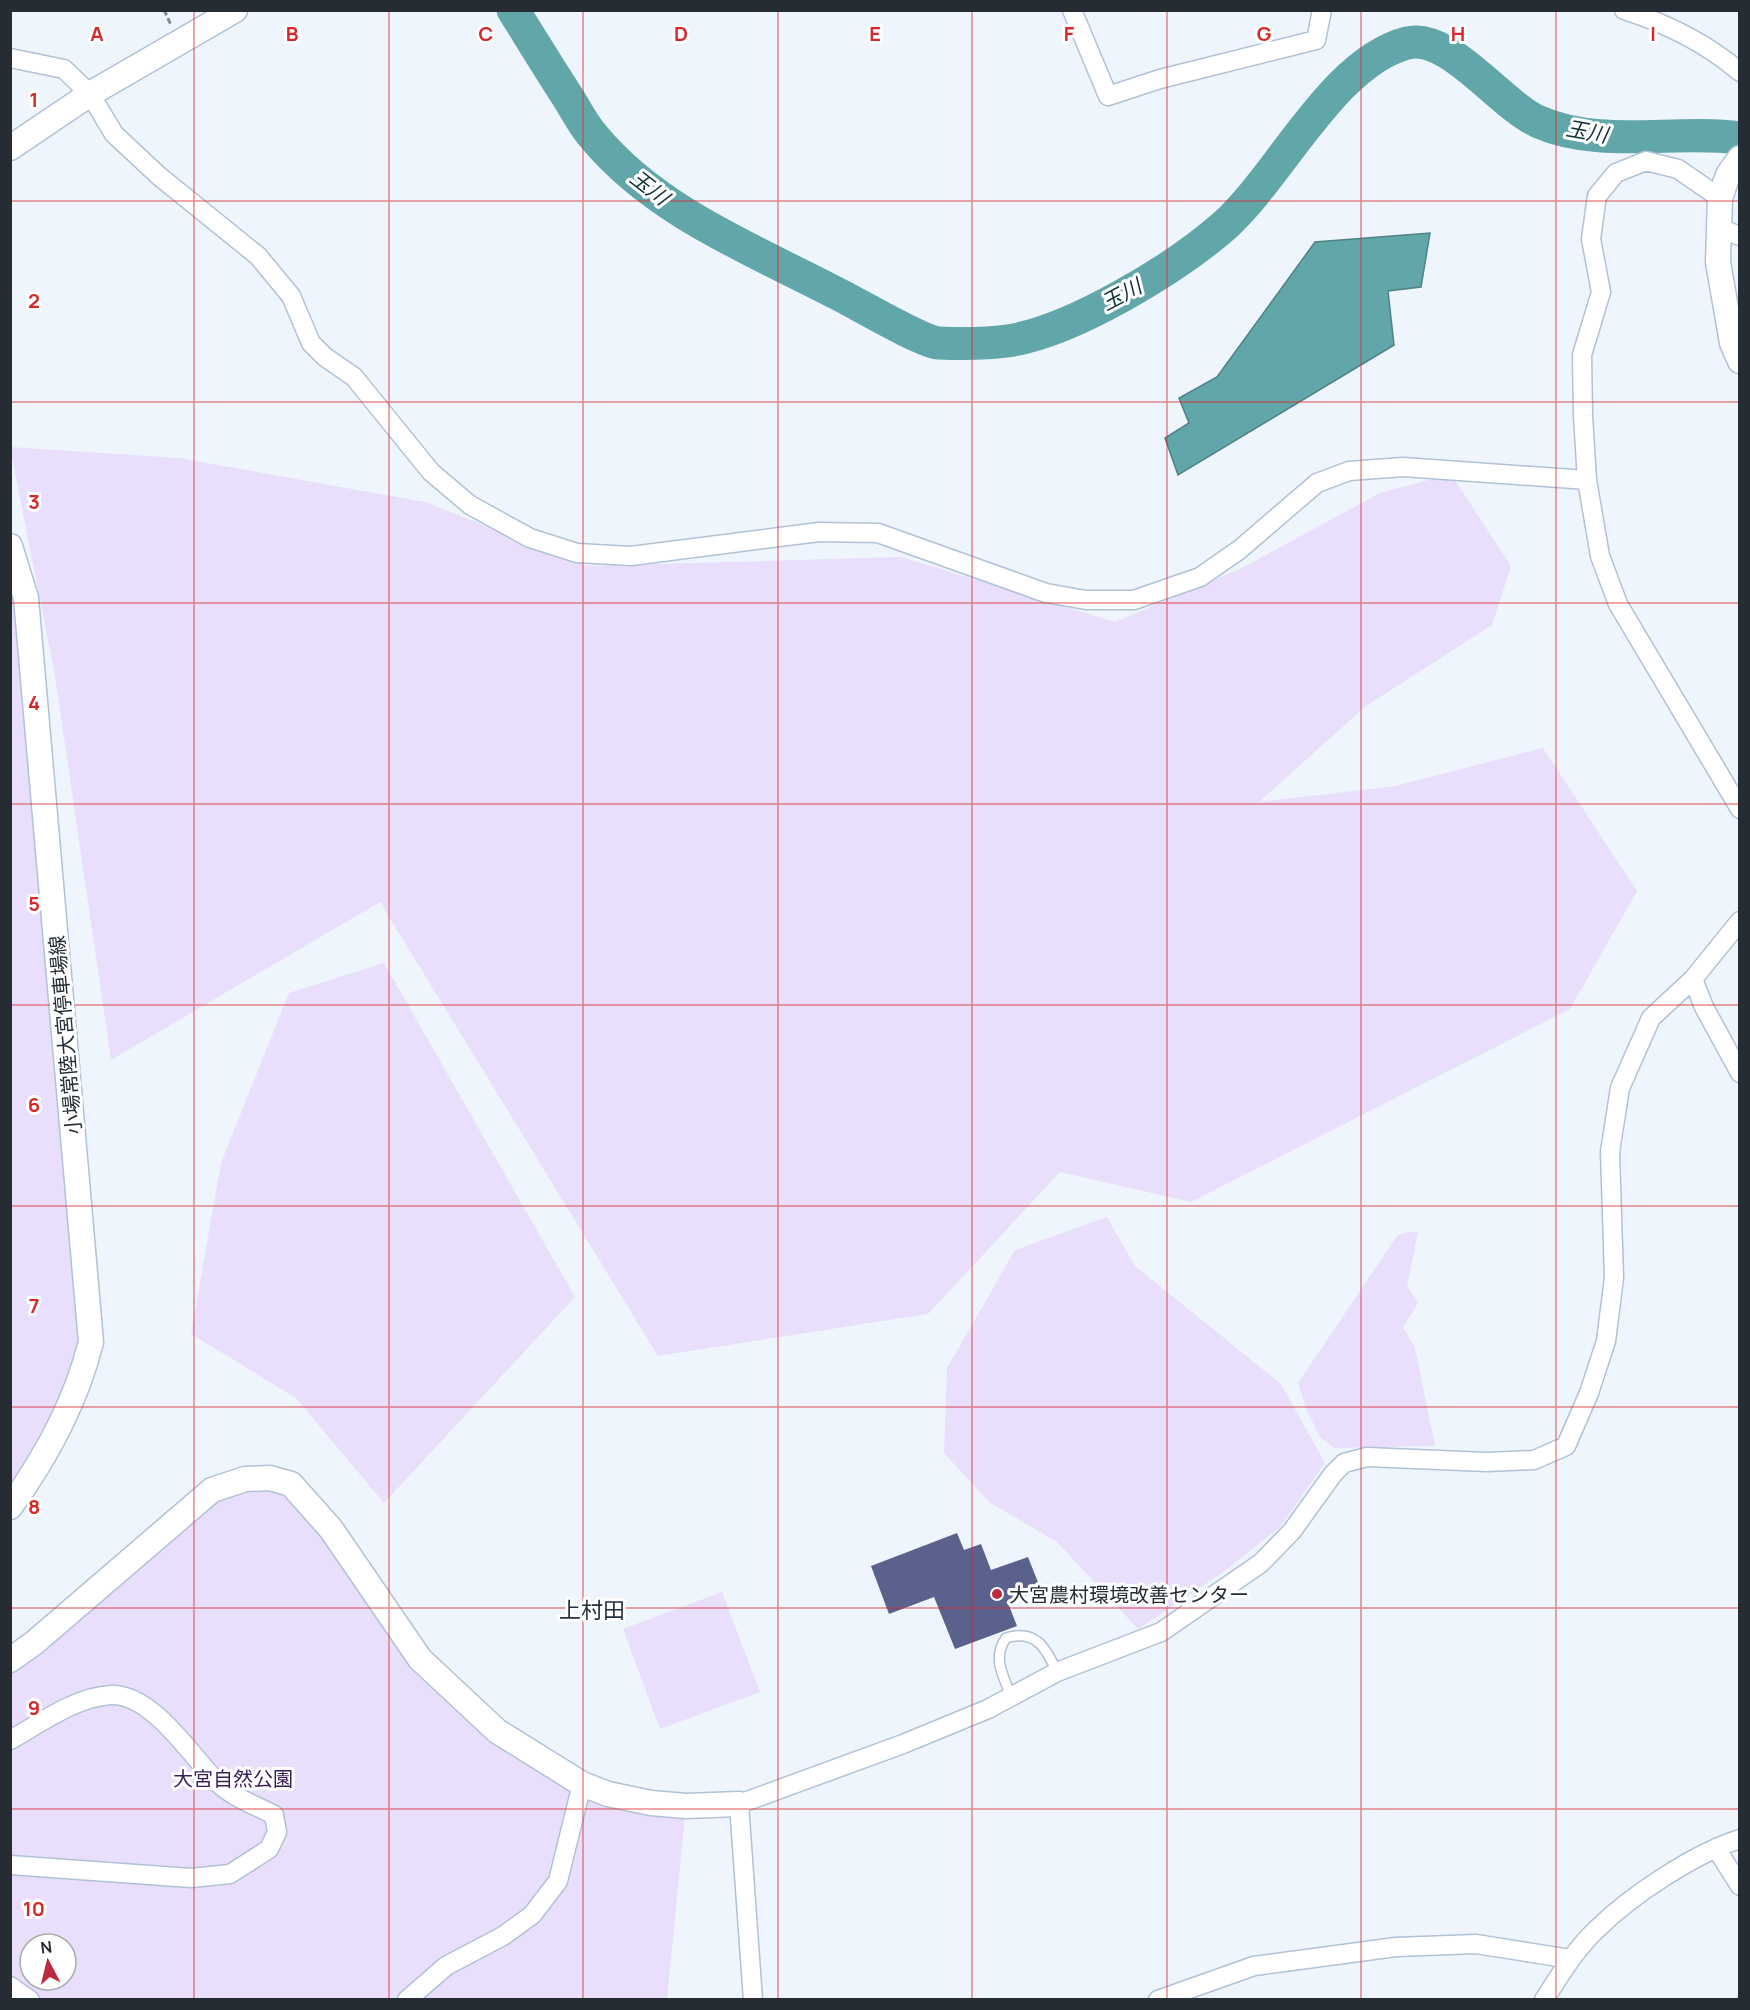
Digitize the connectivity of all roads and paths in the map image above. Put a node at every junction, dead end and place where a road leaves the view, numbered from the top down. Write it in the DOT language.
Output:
graph roads {
  1 [pos="235,10"];
  2 [pos="1072,10"];
  3 [pos="1322,10"];
  4 [pos="1624,10"];
  5 [pos="10,57"];
  6 [pos="1740,72"];
  7 [pos="90,94"];
  8 [pos="10,148"];
  9 [pos="1729,177"];
  10 [pos="1729,232"];
  11 [pos="1740,361"];
  12 [pos="1587,480"];
  13 [pos="10,546"];
  14 [pos="1740,809"];
  15 [pos="1740,921"];
  16 [pos="1693,979"];
  17 [pos="1740,1073"];
  18 [pos="10,1506"];
  19 [pos="10,1660"];
  20 [pos="1057,1672"];
  21 [pos="1011,1696"];
  22 [pos="10,1740"];
  23 [pos="582,1784"];
  24 [pos="739,1804"];
  25 [pos="1740,1839"];
  26 [pos="1716,1848"];
  27 [pos="10,1865"];
  28 [pos="1740,1886"];
  29 [pos="1570,1959"];
  30 [pos="10,1986"];
  31 [pos="30,2000"];
  32 [pos="407,2000"];
  33 [pos="753,2000"];
  34 [pos="1158,2000"];
  35 [pos="1544,2000"];
  1 -- 7 [label="main road"];
  2 -- 3 [label="street"];
  4 -- 6 [label="street"];
  5 -- 7 [label="street"];
  7 -- 8 [label="main road"];
  7 -- 12 [label="street"];
  9 -- 10 [label="main road"];
  9 -- 12 [label="street"];
  10 -- 11 [label="main road"];
  12 -- 14 [label="street"];
  13 -- 18 [label="main road, 小場常陸大宮停車場線"];
  15 -- 16 [label="street"];
  16 -- 17 [label="street"];
  16 -- 20 [label="street"];
  19 -- 23 [label="main road"];
  20 -- 21 [label="street"];
  20 -- 21 [label="lane"];
  21 -- 24 [label="street"];
  22 -- 27 [label="street"];
  23 -- 24 [label="main road"];
  23 -- 32 [label="street"];
  24 -- 33 [label="street"];
  25 -- 26 [label="street"];
  26 -- 28 [label="street"];
  26 -- 29 [label="street"];
  29 -- 34 [label="street"];
  29 -- 35 [label="street"];
  30 -- 31 [label="street"];
}
